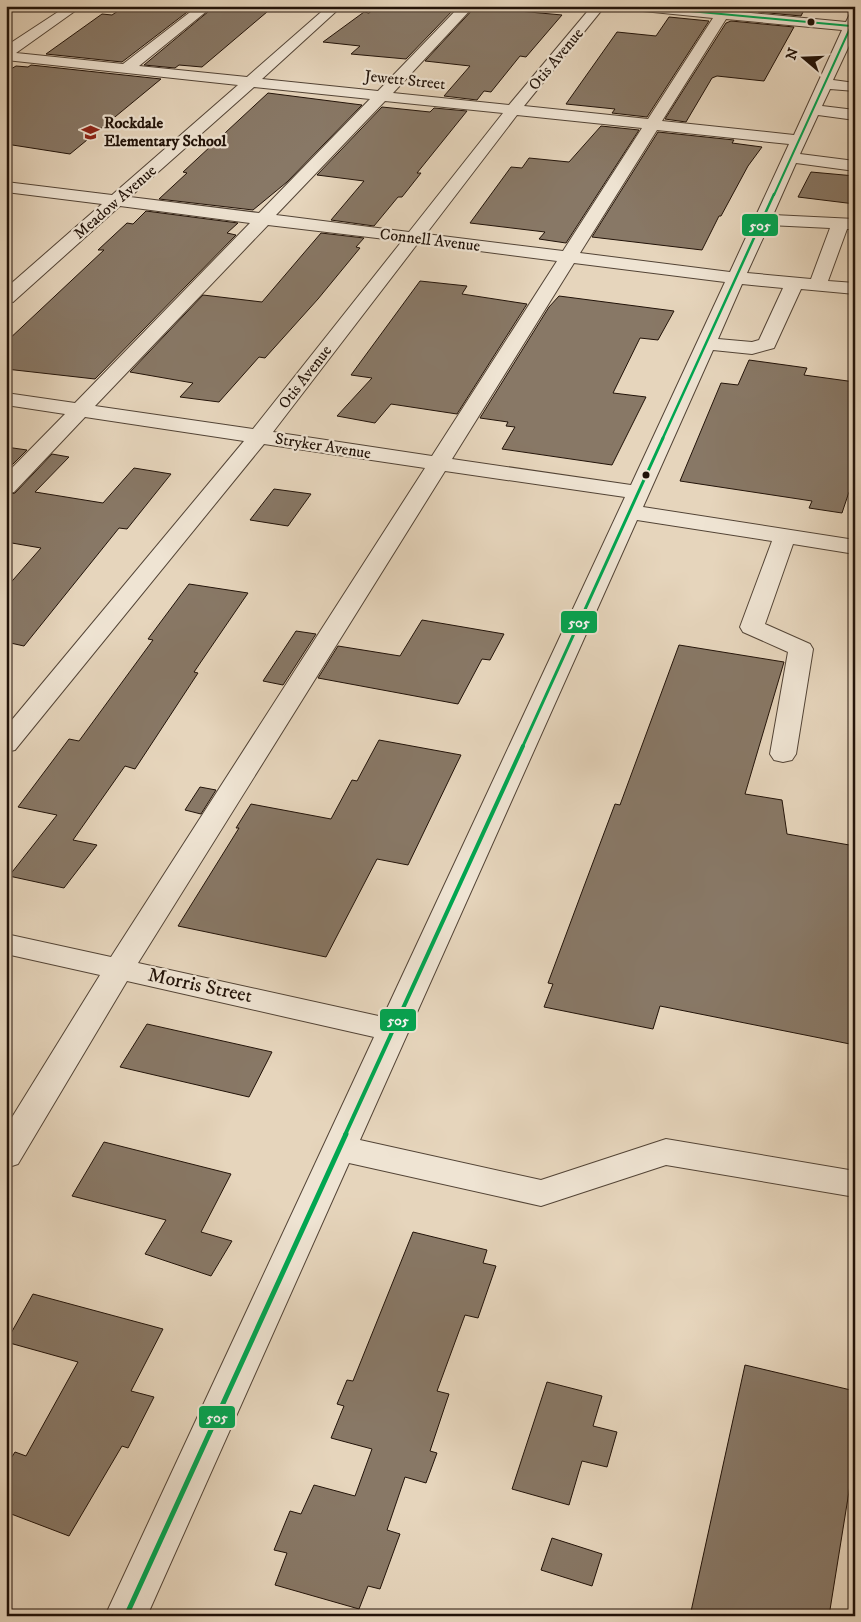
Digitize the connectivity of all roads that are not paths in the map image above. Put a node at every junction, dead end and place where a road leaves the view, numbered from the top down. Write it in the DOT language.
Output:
graph roads {
  1 [pos="76,6"];
  2 [pos="207,6"];
  3 [pos="336,6"];
  4 [pos="468,6"];
  5 [pos="599,6"];
  6 [pos="633,6"];
  7 [pos="722,14"];
  8 [pos="853,23"];
  9 [pos="15,27"];
  10 [pos="40,30"];
  11 [pos="6,54"];
  12 [pos="127,68"];
  13 [pos="251,82"];
  14 [pos="825,84"];
  15 [pos="850,86"];
  16 [pos="383,96"];
  17 [pos="855,99"];
  18 [pos="514,109"];
  19 [pos="813,110"];
  20 [pos="855,115"];
  21 [pos="651,124"];
  22 [pos="799,140"];
  23 [pos="791,158"];
  24 [pos="855,166"];
  25 [pos="6,187"];
  26 [pos="116,201"];
  27 [pos="263,219"];
  28 [pos="763,220"];
  29 [pos="848,223"];
  30 [pos="414,238"];
  31 [pos="570,257"];
  32 [pos="738,278"];
  33 [pos="795,282"];
  34 [pos="818,285"];
  35 [pos="855,289"];
  36 [pos="6,298"];
  37 [pos="707,344"];
  38 [pos="6,399"];
  39 [pos="80,410"];
  40 [pos="259,436"];
  41 [pos="438,464"];
  42 [pos="6,487"];
  43 [pos="635,503"];
  44 [pos="785,536"];
  45 [pos="855,547"];
  46 [pos="6,744"];
  47 [pos="782,754"];
  48 [pos="6,944"];
  49 [pos="120,968"];
  50 [pos="394,1030"];
  51 [pos="339,1148"];
  52 [pos="6,1155"];
  53 [pos="855,1184"];
  54 [pos="126,1616"];
  1 -- 10 [label="street"];
  2 -- 12 [label="street"];
  3 -- 13 [label="street, Meadow Avenue"];
  4 -- 16 [label="street"];
  5 -- 18 [label="street, Otis Avenue"];
  6 -- 7 [label="street"];
  7 -- 8 [label="street"];
  7 -- 21 [label="street"];
  8 -- 14 [label="street"];
  9 -- 10 [label="street"];
  10 -- 11 [label="street"];
  11 -- 12 [label="street, Jewett Street"];
  12 -- 13 [label="street, Jewett Street"];
  13 -- 16 [label="street, Jewett Street"];
  13 -- 26 [label="street, Meadow Avenue"];
  14 -- 15 [label="street"];
  14 -- 19 [label="street"];
  15 -- 17 [label="street"];
  16 -- 18 [label="street, Jewett Street"];
  16 -- 27 [label="street"];
  18 -- 21 [label="street, Jewett Street"];
  18 -- 30 [label="street, Otis Avenue"];
  19 -- 20 [label="street"];
  19 -- 22 [label="street"];
  21 -- 22 [label="street, Jewett Street"];
  21 -- 31 [label="street"];
  22 -- 23 [label="street"];
  23 -- 24 [label="street"];
  23 -- 28 [label="street"];
  25 -- 26 [label="street, Connell Avenue"];
  26 -- 27 [label="street, Connell Avenue"];
  26 -- 36 [label="street, Meadow Avenue"];
  27 -- 30 [label="street, Connell Avenue"];
  27 -- 39 [label="street"];
  28 -- 29 [label="street"];
  28 -- 32 [label="street"];
  29 -- 34 [label="street"];
  30 -- 31 [label="street, Connell Avenue"];
  30 -- 40 [label="street, Otis Avenue"];
  31 -- 32 [label="street, Connell Avenue"];
  31 -- 41 [label="street"];
  32 -- 33 [label="street, Connell Avenue"];
  32 -- 37 [label="street"];
  33 -- 34 [label="street, Connell Avenue"];
  33 -- 37 [label="street"];
  34 -- 35 [label="street, Connell Avenue"];
  37 -- 43 [label="street"];
  38 -- 39 [label="street, Stryker Avenue"];
  39 -- 40 [label="street, Stryker Avenue"];
  39 -- 42 [label="street"];
  40 -- 41 [label="street, Stryker Avenue"];
  40 -- 46 [label="street, Otis Avenue"];
  41 -- 43 [label="street, Stryker Avenue"];
  41 -- 49 [label="street"];
  43 -- 44 [label="street, Stryker Avenue"];
  43 -- 50 [label="street"];
  44 -- 45 [label="street, Stryker Avenue"];
  44 -- 47 [label="street"];
  48 -- 49 [label="street, Morris Street"];
  49 -- 50 [label="street, Morris Street"];
  49 -- 52 [label="street"];
  50 -- 51 [label="street"];
  51 -- 53 [label="street"];
  51 -- 54 [label="street"];
}
